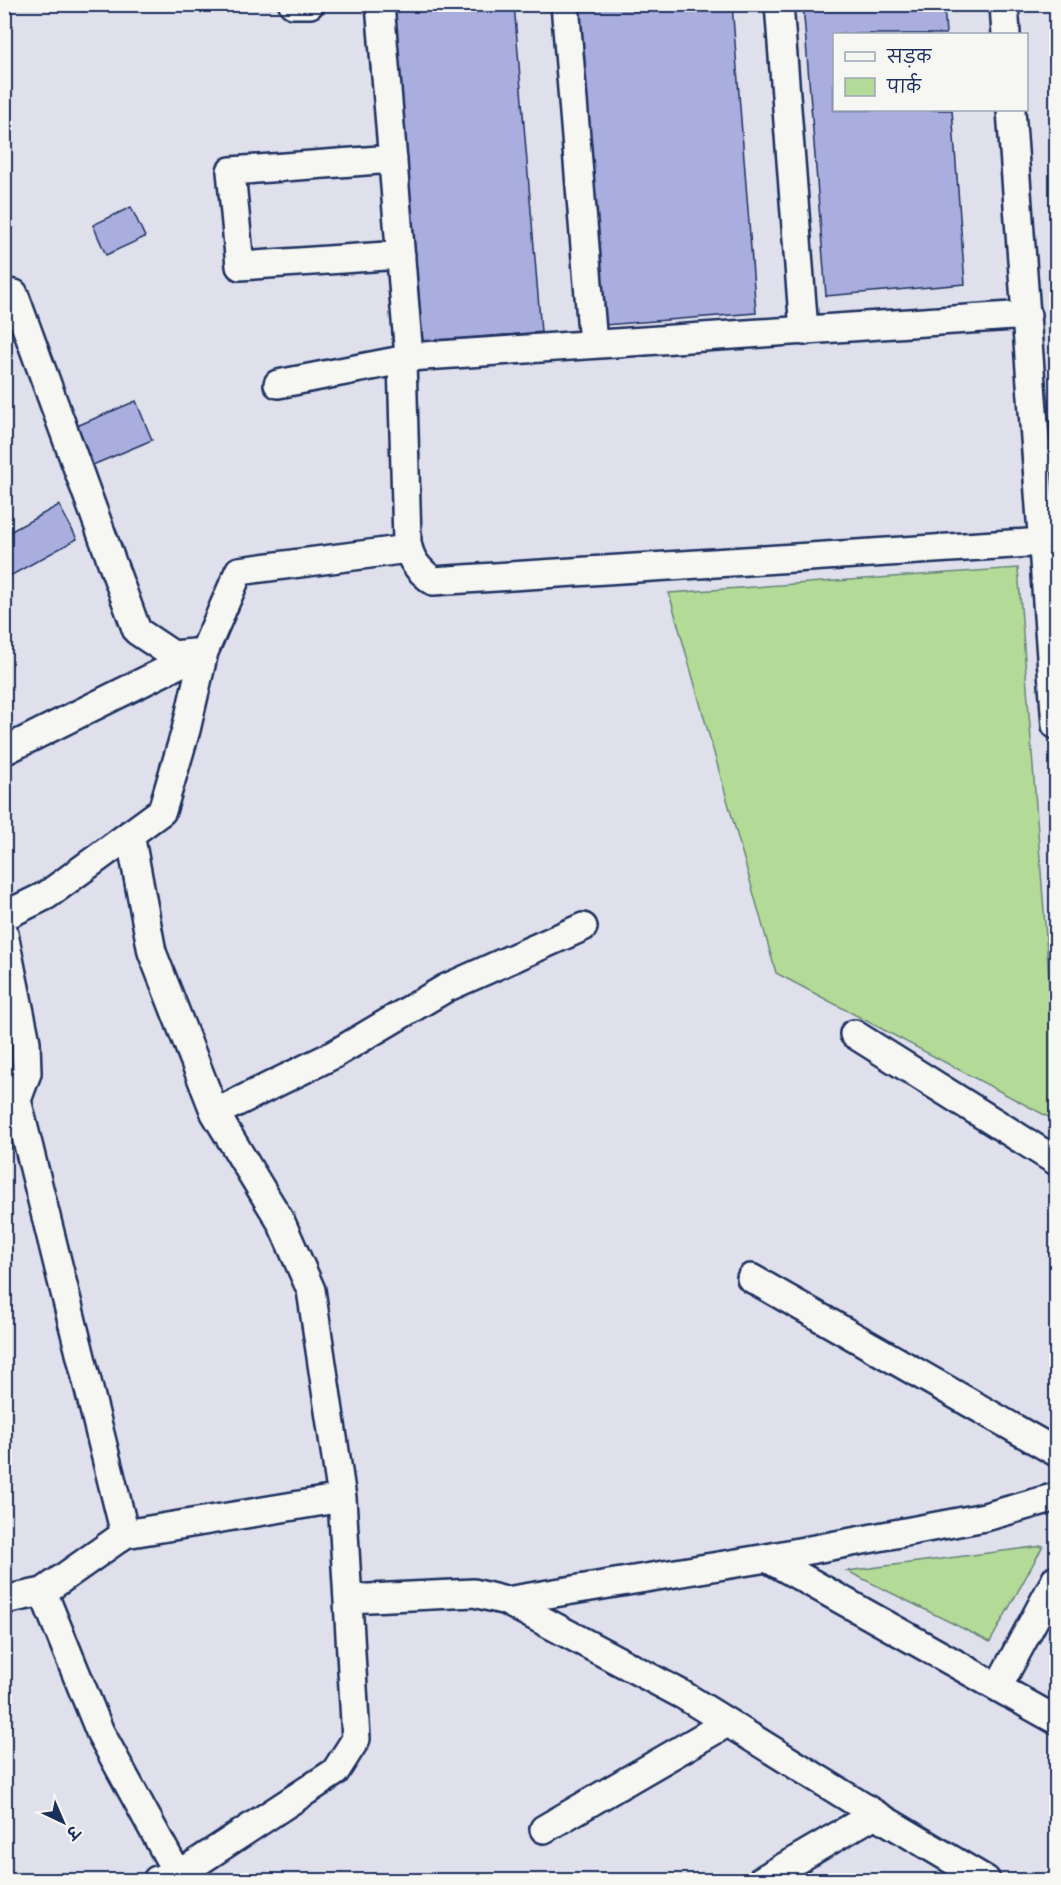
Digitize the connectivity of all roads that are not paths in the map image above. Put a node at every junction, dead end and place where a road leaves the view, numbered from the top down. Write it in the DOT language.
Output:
graph roads {
  1 [pos="293,4"];
  2 [pos="310,4"];
  3 [pos="380,4"];
  4 [pos="565,4"];
  5 [pos="779,4"];
  6 [pos="1004,4"];
  7 [pos="1006,33"];
  8 [pos="1011,111"];
  9 [pos="393,159"];
  10 [pos="401,255"];
  11 [pos="4,293"];
  12 [pos="1027,315"];
  13 [pos="804,331"];
  14 [pos="593,344"];
  15 [pos="406,358"];
  16 [pos="278,384"];
  17 [pos="1050,545"];
  18 [pos="408,549"];
  19 [pos="204,652"];
  20 [pos="1056,725"];
  21 [pos="4,751"];
  22 [pos="130,834"];
  23 [pos="4,916"];
  24 [pos="583,927"];
  25 [pos="4,934"];
  26 [pos="854,1034"];
  27 [pos="10,1100"];
  28 [pos="215,1113"];
  29 [pos="1056,1161"];
  30 [pos="751,1278"];
  31 [pos="1056,1452"];
  32 [pos="1056,1497"];
  33 [pos="342,1498"];
  34 [pos="125,1534"];
  35 [pos="767,1558"];
  36 [pos="1056,1579"];
  37 [pos="43,1592"];
  38 [pos="348,1599"];
  39 [pos="4,1600"];
  40 [pos="506,1600"];
  41 [pos="998,1687"];
  42 [pos="1056,1720"];
  43 [pos="728,1723"];
  44 [pos="875,1814"];
  45 [pos="544,1829"];
  46 [pos="171,1879"];
  47 [pos="762,1881"];
  48 [pos="986,1881"];
  1 -- 2 [label="street"];
  3 -- 9 [label="street"];
  4 -- 14 [label="street"];
  5 -- 13 [label="street"];
  6 -- 7 [label="street"];
  8 -- 12 [label="street"];
  9 -- 10 [label="street"];
  9 -- 10 [label="street"];
  10 -- 15 [label="street"];
  11 -- 19 [label="street"];
  12 -- 13 [label="street"];
  12 -- 17 [label="street"];
  13 -- 14 [label="street"];
  14 -- 15 [label="street"];
  15 -- 16 [label="street"];
  15 -- 18 [label="street"];
  17 -- 18 [label="street"];
  17 -- 20 [label="street"];
  18 -- 19 [label="street"];
  19 -- 21 [label="street"];
  19 -- 22 [label="street"];
  22 -- 23 [label="street"];
  22 -- 28 [label="street"];
  24 -- 28 [label="street"];
  25 -- 27 [label="street"];
  26 -- 29 [label="street"];
  27 -- 34 [label="street"];
  28 -- 33 [label="street"];
  30 -- 31 [label="street"];
  32 -- 35 [label="street"];
  33 -- 34 [label="street"];
  33 -- 38 [label="street"];
  34 -- 37 [label="street"];
  35 -- 40 [label="street"];
  35 -- 41 [label="street"];
  36 -- 41 [label="street"];
  37 -- 39 [label="street"];
  37 -- 46 [label="street"];
  38 -- 40 [label="street"];
  38 -- 46 [label="street"];
  40 -- 43 [label="street"];
  41 -- 42 [label="street"];
  43 -- 44 [label="street"];
  43 -- 45 [label="street"];
  44 -- 47 [label="street"];
  44 -- 48 [label="street"];
}
